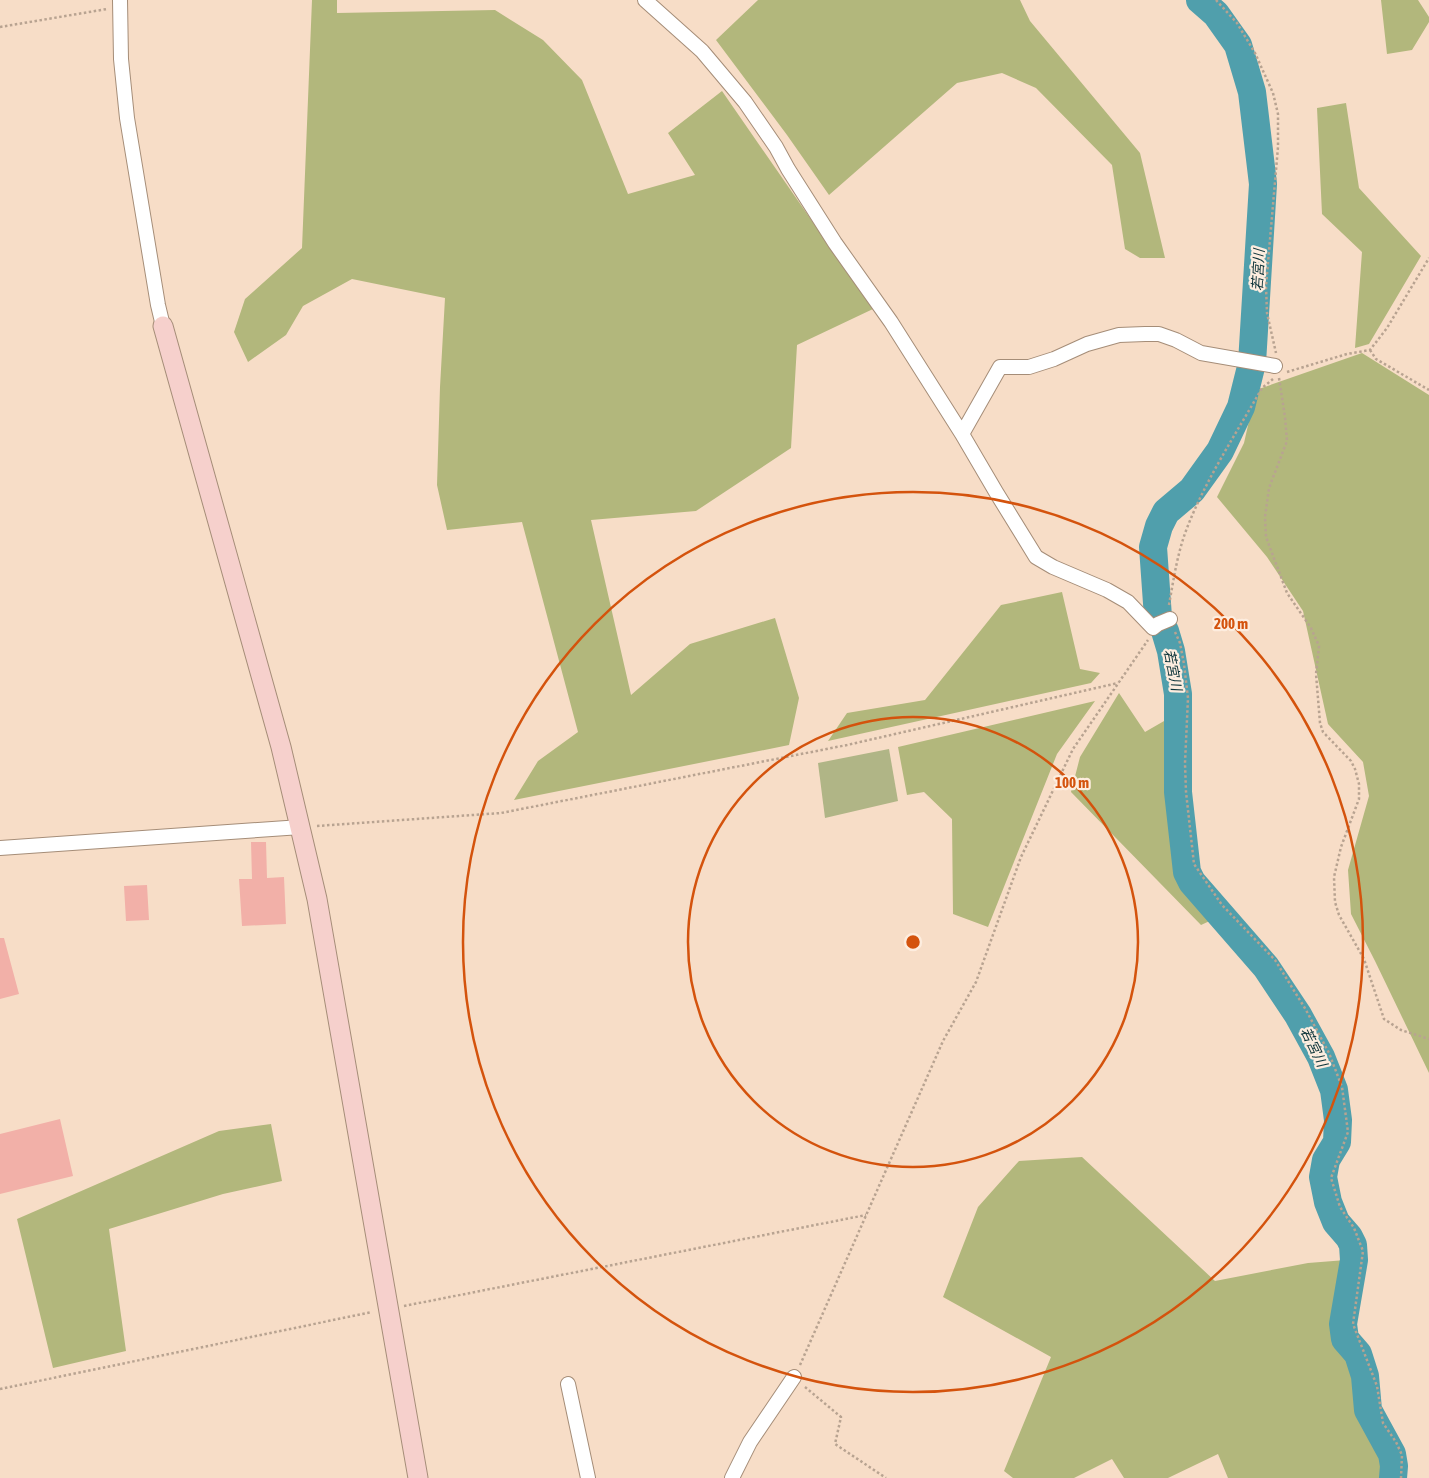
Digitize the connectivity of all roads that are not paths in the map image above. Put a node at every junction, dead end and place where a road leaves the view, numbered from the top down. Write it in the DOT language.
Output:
graph roads {
  1 [pos="645,0"];
  2 [pos="120,3"];
  3 [pos="163,326"];
  4 [pos="1276,370"];
  5 [pos="962,434"];
  6 [pos="1170,619"];
  7 [pos="301,827"];
  8 [pos="0,848"];
  9 [pos="794,1377"];
  10 [pos="568,1384"];
  11 [pos="418,1478"];
  12 [pos="588,1478"];
  13 [pos="732,1478"];
  1 -- 5 [label="street"];
  2 -- 3 [label="street"];
  3 -- 7 [label="street"];
  4 -- 5 [label="street"];
  5 -- 6 [label="street"];
  7 -- 8 [label="street"];
  7 -- 11 [label="street"];
  9 -- 13 [label="street"];
  10 -- 12 [label="street"];
}
